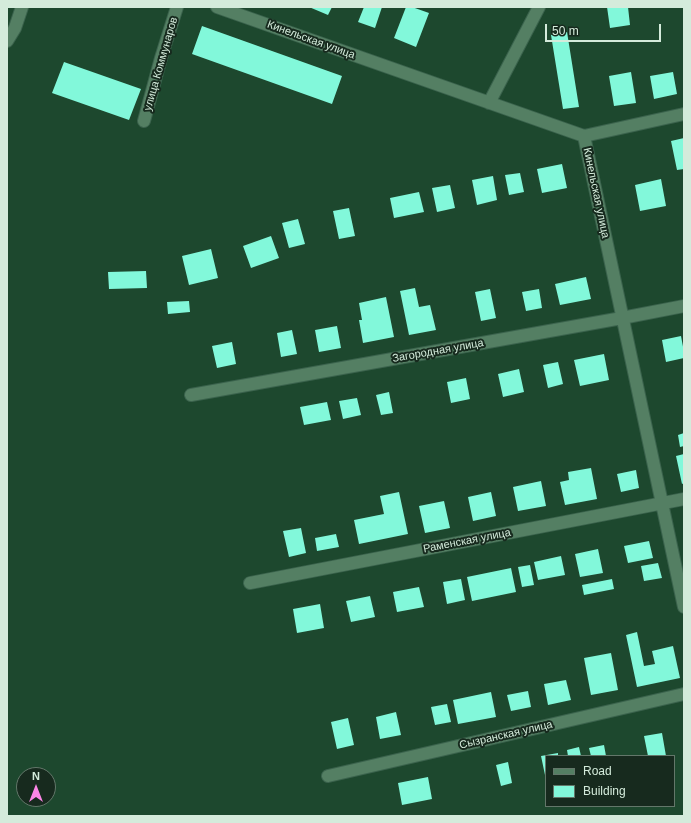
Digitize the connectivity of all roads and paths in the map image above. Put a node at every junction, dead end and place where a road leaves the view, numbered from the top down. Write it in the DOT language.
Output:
graph roads {
  1 [pos="22,7"];
  2 [pos="177,7"];
  3 [pos="217,7"];
  4 [pos="539,7"];
  5 [pos="7,41"];
  6 [pos="489,103"];
  7 [pos="684,114"];
  8 [pos="144,122"];
  9 [pos="584,136"];
  10 [pos="684,306"];
  11 [pos="622,318"];
  12 [pos="191,395"];
  13 [pos="684,499"];
  14 [pos="662,503"];
  15 [pos="250,583"];
  16 [pos="684,607"];
  17 [pos="684,694"];
  18 [pos="328,776"];
  1 -- 5 [label="street"];
  2 -- 8 [label="street, улица Коммунаров"];
  3 -- 6 [label="street, Кинельская улица"];
  4 -- 6 [label="street"];
  6 -- 9 [label="street, Кинельская улица"];
  7 -- 9 [label="street"];
  9 -- 11 [label="street, Кинельская улица"];
  10 -- 11 [label="street, Загородная улица"];
  11 -- 12 [label="street, Загородная улица"];
  11 -- 14 [label="street, Кинельская улица"];
  13 -- 14 [label="street, Раменская улица"];
  14 -- 15 [label="street, Раменская улица"];
  14 -- 16 [label="street, Кинельская улица"];
  17 -- 18 [label="street, Сызранская улица"];
}
